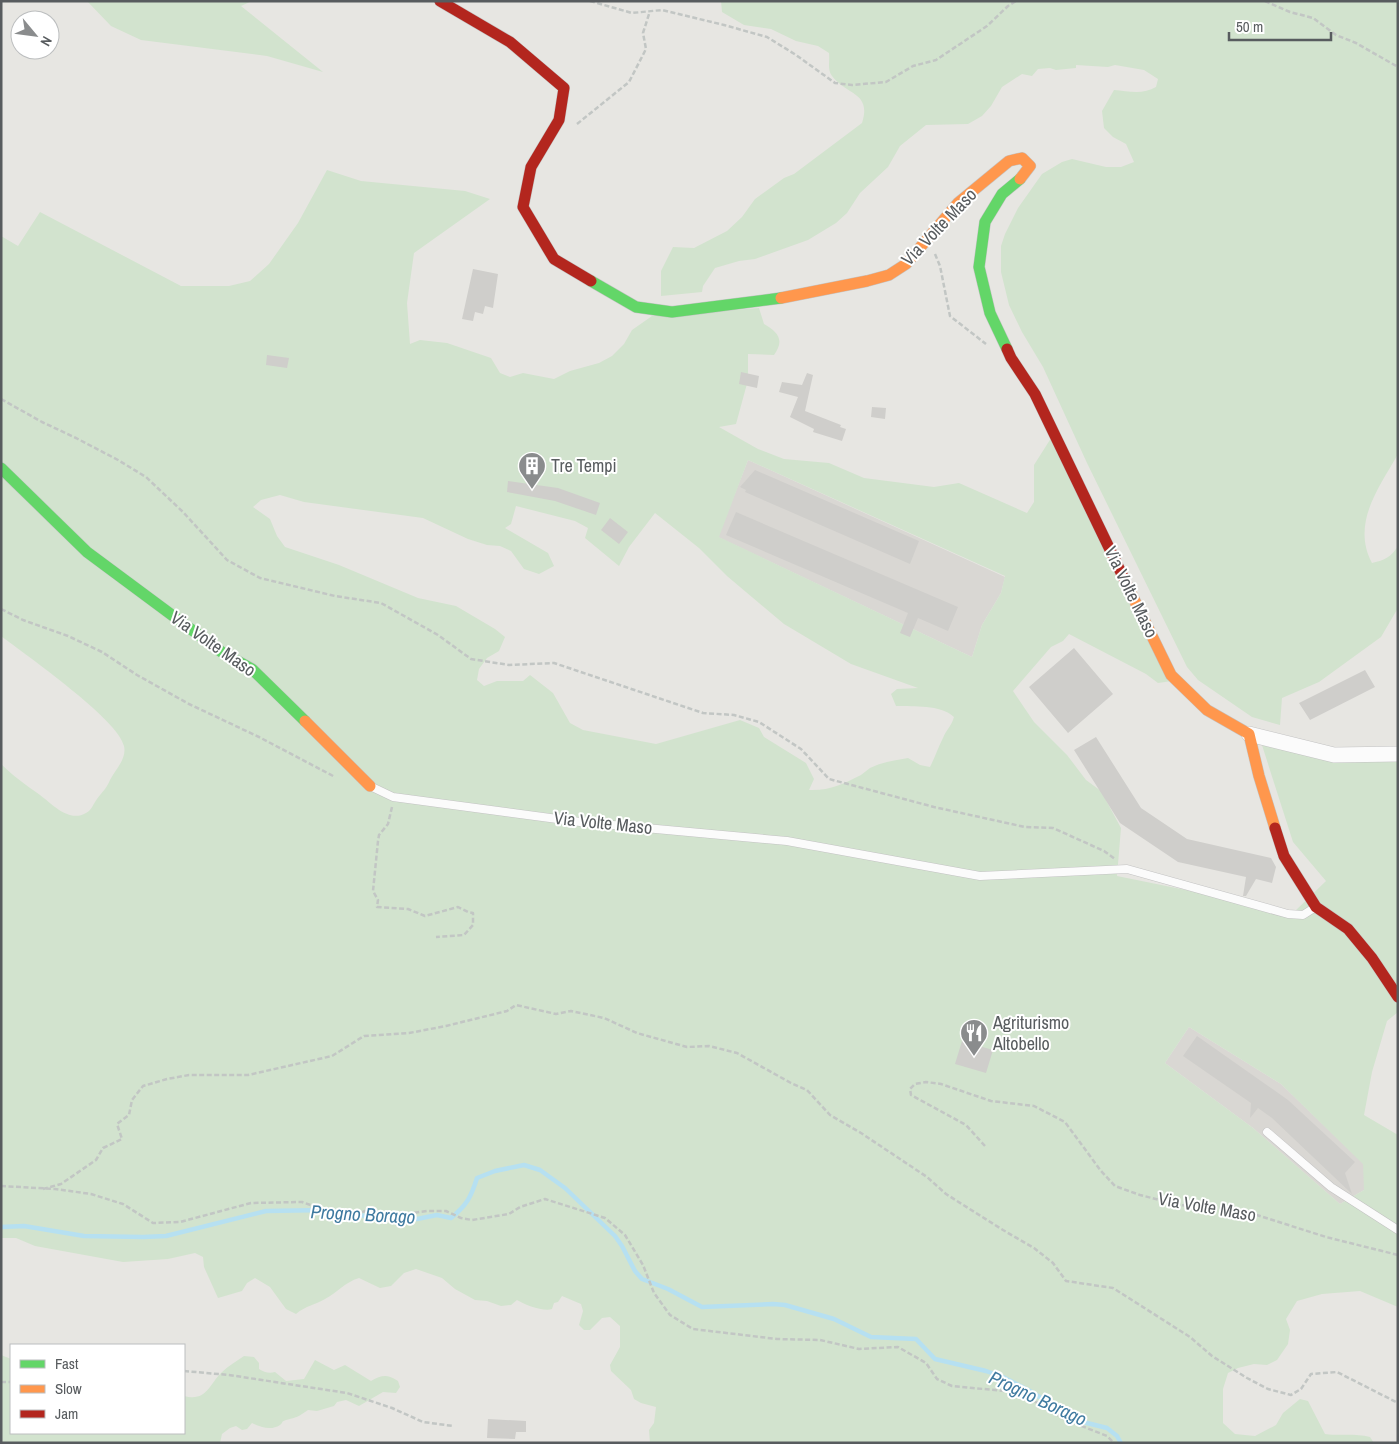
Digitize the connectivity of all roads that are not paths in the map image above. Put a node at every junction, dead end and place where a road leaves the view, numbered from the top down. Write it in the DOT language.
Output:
graph roads {
  1 [pos="440,1"];
  2 [pos="1,468"];
  3 [pos="1249,734"];
  4 [pos="1398,754"];
  5 [pos="370,786"];
  6 [pos="1316,906"];
  7 [pos="1398,997"];
  8 [pos="1267,1132"];
  9 [pos="1398,1230"];
  1 -- 3 [label="street, Via Volte Maso"];
  2 -- 5 [label="street, Via Volte Maso"];
  3 -- 4 [label="street, Via Volte Maso"];
  3 -- 6 [label="street"];
  5 -- 6 [label="lane, Via Volte Maso"];
  6 -- 7 [label="street"];
  8 -- 9 [label="lane"];
}
